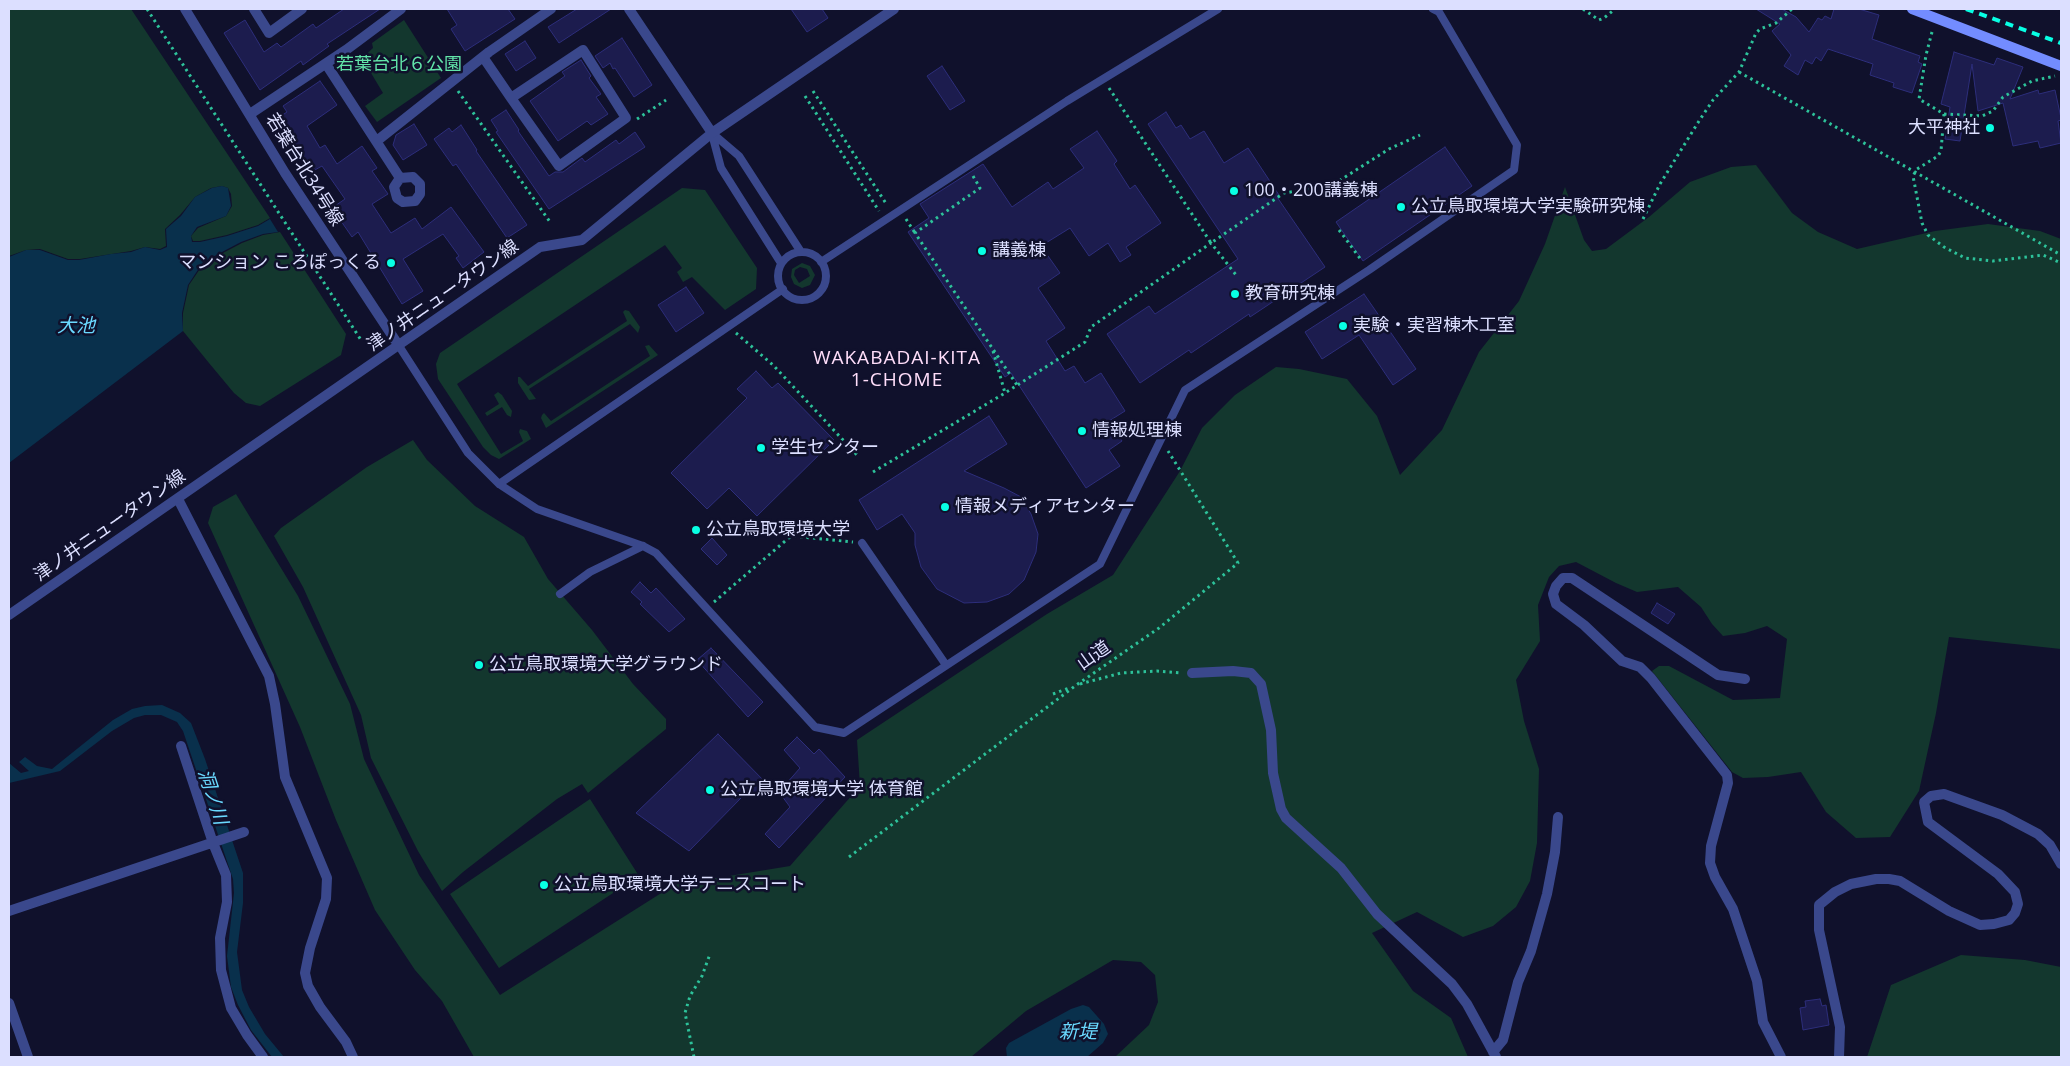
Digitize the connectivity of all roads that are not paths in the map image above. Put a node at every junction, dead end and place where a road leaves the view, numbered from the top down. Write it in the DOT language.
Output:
graph roads {
  1 [pos="185,9"];
  2 [pos="254,9"];
  3 [pos="302,9"];
  4 [pos="401,9"];
  5 [pos="551,9"];
  6 [pos="629,9"];
  7 [pos="894,9"];
  8 [pos="1218,9"];
  9 [pos="1433,9"];
  10 [pos="1912,9"];
  11 [pos="483,57"];
  12 [pos="326,64"];
  13 [pos="2061,66"];
  14 [pos="511,98"];
  15 [pos="250,114"];
  16 [pos="712,133"];
  17 [pos="378,140"];
  18 [pos="400,178"];
  19 [pos="800,252"];
  20 [pos="821,262"];
  21 [pos="782,263"];
  22 [pos="783,289"];
  23 [pos="399,346"];
  24 [pos="499,484"];
  25 [pos="178,499"];
  26 [pos="862,543"];
  27 [pos="643,546"];
  28 [pos="560,594"];
  29 [pos="9,615"];
  30 [pos="946,665"];
  31 [pos="1192,673"];
  32 [pos="1745,679"];
  33 [pos="182,746"];
  34 [pos="1558,818"];
  35 [pos="244,832"];
  36 [pos="213,843"];
  37 [pos="2061,864"];
  38 [pos="9,911"];
  39 [pos="9,1003"];
  40 [pos="1495,1054"];
  41 [pos="28,1057"];
  42 [pos="263,1057"];
  43 [pos="353,1057"];
  44 [pos="1781,1057"];
  45 [pos="1839,1057"];
  1 -- 15 [label="street, 若葉台北34号線"];
  2 -- 3 [label="street"];
  4 -- 12 [label="street"];
  5 -- 11 [label="street"];
  6 -- 16 [label="street"];
  7 -- 16 [label="street, 津ノ井ニュータウン線"];
  8 -- 20 [label="lane"];
  9 -- 30 [label="lane"];
  10 -- 13 [label="main road"];
  11 -- 14 [label="street"];
  11 -- 17 [label="street"];
  12 -- 15 [label="street"];
  12 -- 17 [label="street"];
  14 -- 14 [label="street"];
  15 -- 23 [label="street, 若葉台北34号線"];
  16 -- 19 [label="lane"];
  16 -- 21 [label="lane"];
  16 -- 23 [label="street, 津ノ井ニュータウン線"];
  17 -- 18 [label="street"];
  19 -- 20 [label="lane"];
  19 -- 21 [label="lane"];
  20 -- 22 [label="lane"];
  21 -- 22 [label="lane"];
  22 -- 24 [label="lane"];
  23 -- 24 [label="lane"];
  23 -- 25 [label="street, 津ノ井ニュータウン線"];
  24 -- 27 [label="lane"];
  25 -- 29 [label="street, 津ノ井ニュータウン線"];
  25 -- 43 [label="street"];
  26 -- 30 [label="lane"];
  27 -- 28 [label="lane"];
  27 -- 30 [label="lane"];
  31 -- 40 [label="street"];
  32 -- 44 [label="street"];
  33 -- 36 [label="street"];
  34 -- 40 [label="street"];
  35 -- 36 [label="street"];
  36 -- 38 [label="street"];
  36 -- 42 [label="street"];
  37 -- 45 [label="street"];
  39 -- 41 [label="street"];
}
